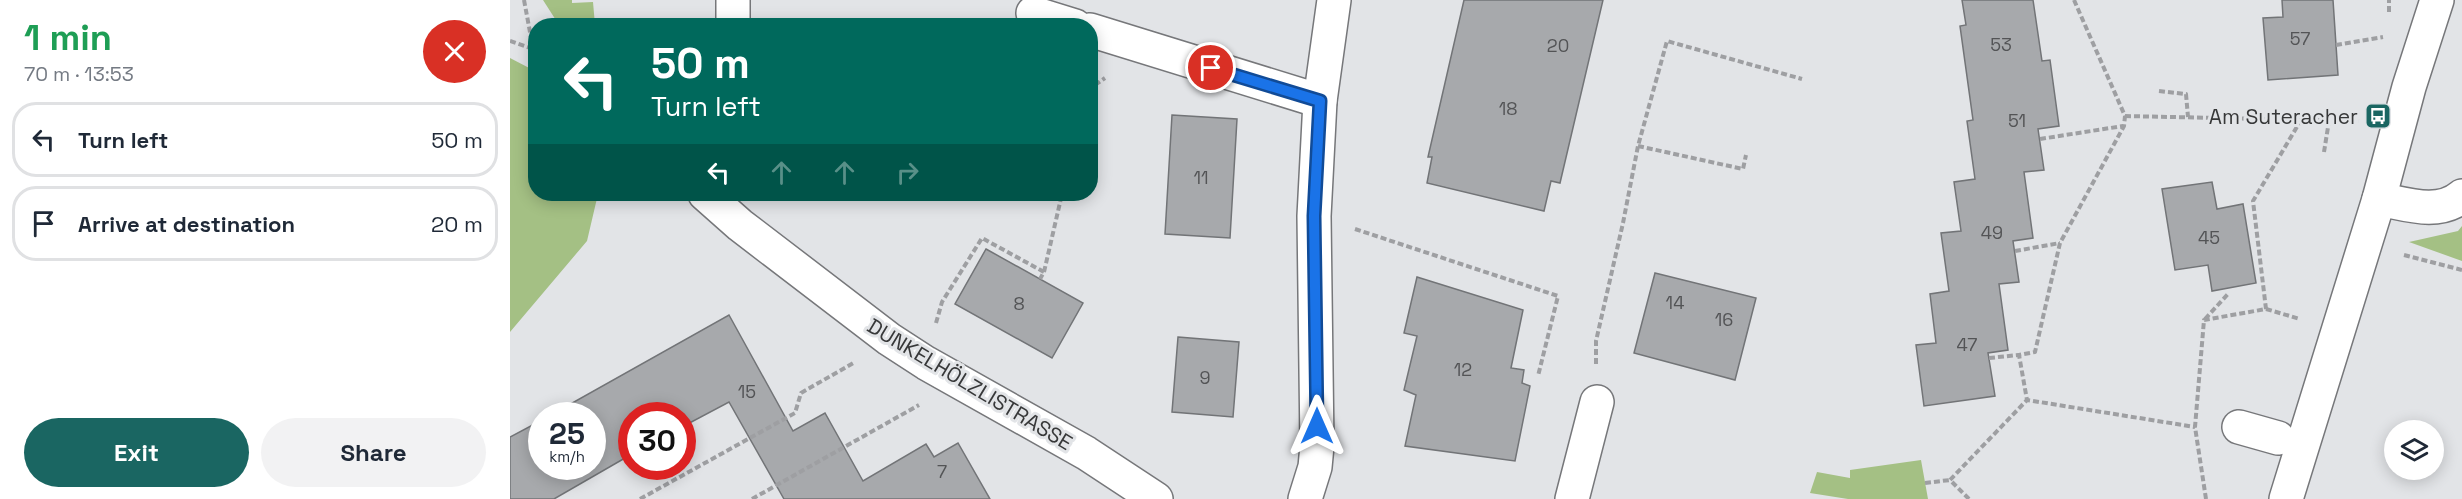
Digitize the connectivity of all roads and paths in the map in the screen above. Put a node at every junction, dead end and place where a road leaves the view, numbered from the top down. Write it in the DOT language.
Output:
graph roads {
  1 [pos="524,0"];
  2 [pos="733,0"];
  3 [pos="1334,0"];
  4 [pos="2074,0"];
  5 [pos="2437,0"];
  6 [pos="1033,13"];
  7 [pos="733,18"];
  8 [pos="1049,18"];
  9 [pos="528,20"];
  10 [pos="1098,32"];
  11 [pos="2393,35"];
  12 [pos="510,41"];
  13 [pos="2336,45"];
  14 [pos="528,47"];
  15 [pos="1802,79"];
  16 [pos="2159,91"];
  17 [pos="1320,101"];
  18 [pos="2125,116"];
  19 [pos="2188,117"];
  20 [pos="2301,120"];
  21 [pos="2329,121"];
  22 [pos="2368,122"];
  23 [pos="2124,126"];
  24 [pos="2040,139"];
  25 [pos="1638,146"];
  26 [pos="2324,152"];
  27 [pos="1746,155"];
  28 [pos="2462,196"];
  29 [pos="2379,199"];
  30 [pos="713,201"];
  31 [pos="1060,201"];
  32 [pos="1348,227"];
  33 [pos="2060,243"];
  34 [pos="2015,251"];
  35 [pos="2402,254"];
  36 [pos="2462,270"];
  37 [pos="1044,273"];
  38 [pos="1040,279"];
  39 [pos="2228,294"];
  40 [pos="2266,309"];
  41 [pos="2205,320"];
  42 [pos="2311,322"];
  43 [pos="934,329"];
  44 [pos="1596,341"];
  45 [pos="2019,355"];
  46 [pos="1989,358"];
  47 [pos="858,361"];
  48 [pos="1538,376"];
  49 [pos="2027,400"];
  50 [pos="925,402"];
  51 [pos="1597,402"];
  52 [pos="2195,427"];
  53 [pos="2240,427"];
  54 [pos="2278,438"];
  55 [pos="1950,480"];
  56 [pos="1925,483"];
  57 [pos="640,499"];
  58 [pos="752,499"];
  59 [pos="1156,499"];
  60 [pos="1305,499"];
  61 [pos="1572,499"];
  62 [pos="1969,499"];
  63 [pos="2206,499"];
  64 [pos="2286,499"];
  1 -- 9 [label="path"];
  2 -- 7 [label="street"];
  3 -- 17 [label="street"];
  4 -- 18 [label="path"];
  5 -- 29 [label="street"];
  6 -- 8 [label="street"];
  10 -- 17 [label="street"];
  11 -- 13 [label="path"];
  12 -- 14 [label="path"];
  15 -- 25 [label="path"];
  16 -- 19 [label="path"];
  17 -- 60 [label="street"];
  18 -- 19 [label="path"];
  18 -- 23 [label="path"];
  19 -- 20 [label="path"];
  20 -- 21 [label="path"];
  20 -- 40 [label="path"];
  21 -- 22 [label="path"];
  21 -- 26 [label="path"];
  23 -- 24 [label="path"];
  23 -- 33 [label="path"];
  25 -- 27 [label="path"];
  25 -- 44 [label="path"];
  28 -- 29 [label="street"];
  29 -- 64 [label="street"];
  30 -- 59 [label="street, DUNKELHÖLZLISTRASSE"];
  31 -- 37 [label="path"];
  32 -- 48 [label="path"];
  33 -- 34 [label="path"];
  33 -- 45 [label="path"];
  35 -- 36 [label="path"];
  37 -- 38 [label="path"];
  37 -- 43 [label="path"];
  39 -- 41 [label="path"];
  40 -- 41 [label="path"];
  40 -- 42 [label="path"];
  41 -- 52 [label="path"];
  45 -- 46 [label="path"];
  45 -- 49 [label="path"];
  47 -- 57 [label="path"];
  49 -- 52 [label="path"];
  49 -- 55 [label="path"];
  50 -- 58 [label="path"];
  51 -- 61 [label="street"];
  52 -- 63 [label="path"];
  53 -- 54 [label="street"];
  55 -- 56 [label="path"];
  55 -- 62 [label="path"];
}
